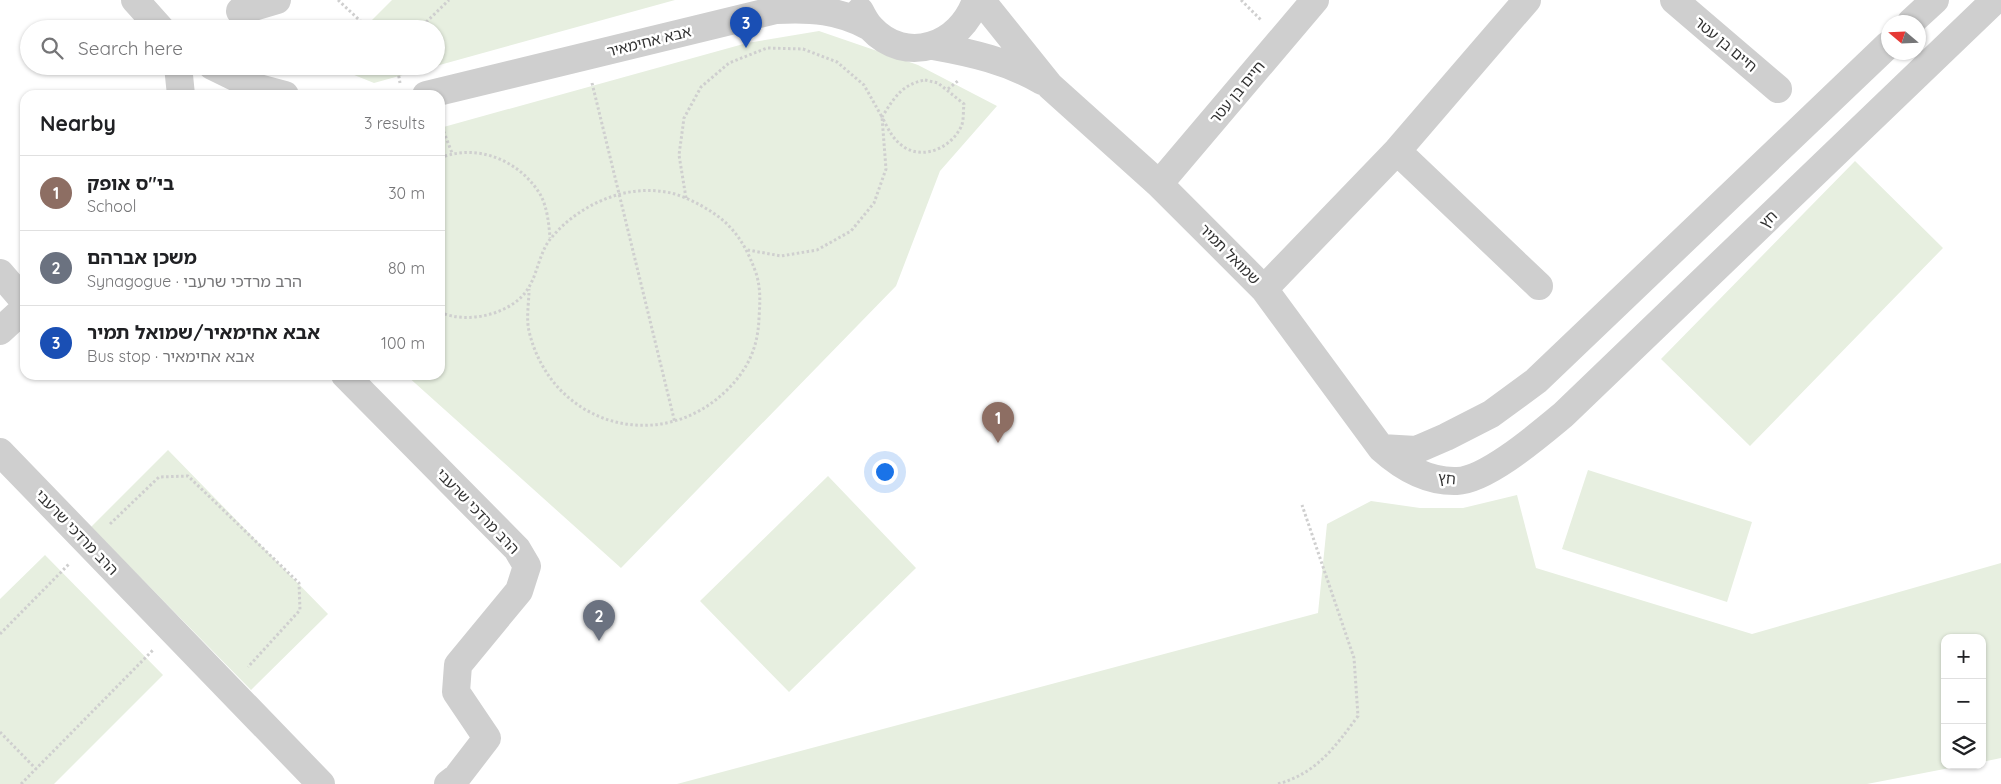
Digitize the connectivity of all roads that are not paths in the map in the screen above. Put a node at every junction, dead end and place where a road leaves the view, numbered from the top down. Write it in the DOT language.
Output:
graph roads {
  1 [pos="135,0"];
  2 [pos="277,0"];
  3 [pos="802,0"];
  4 [pos="857,0"];
  5 [pos="976,0"];
  6 [pos="981,0"];
  7 [pos="1315,0"];
  8 [pos="1528,0"];
  9 [pos="1674,0"];
  10 [pos="1935,0"];
  11 [pos="1996,6"];
  12 [pos="776,10"];
  13 [pos="240,11"];
  14 [pos="1919,15"];
  15 [pos="153,20"];
  16 [pos="870,27"];
  17 [pos="933,46"];
  18 [pos="1881,52"];
  19 [pos="179,75"];
  20 [pos="204,75"];
  21 [pos="226,75"];
  22 [pos="1050,86"];
  23 [pos="1778,88"];
  24 [pos="180,90"];
  25 [pos="218,90"];
  26 [pos="266,90"];
  27 [pos="445,90"];
  28 [pos="1397,151"];
  29 [pos="1160,184"];
  30 [pos="0,273"];
  31 [pos="1539,286"];
  32 [pos="1264,289"];
  33 [pos="20,296"];
  34 [pos="20,313"];
  35 [pos="0,331"];
  36 [pos="350,380"];
  37 [pos="1381,448"];
  38 [pos="0,452"];
  39 [pos="321,784"];
  40 [pos="448,784"];
  1 -- 15 [label="street"];
  2 -- 13 [label="street"];
  3 -- 12 [label="street"];
  4 -- 16 [label="street"];
  5 -- 17 [label="street"];
  6 -- 22 [label="street, שמואל תמיר"];
  7 -- 29 [label="street, חיים בן עטר"];
  8 -- 28 [label="street"];
  9 -- 23 [label="street, חיים בן עטר"];
  10 -- 14 [label="street"];
  11 -- 37 [label="street, חץ"];
  12 -- 16 [label="street, אבא אחימאיר"];
  12 -- 27 [label="street, אבא אחימאיר"];
  16 -- 17 [label="street"];
  17 -- 22 [label="street, שמואל תמיר"];
  18 -- 37 [label="street"];
  19 -- 24 [label="street"];
  20 -- 25 [label="street"];
  21 -- 26 [label="street"];
  22 -- 29 [label="street, שמואל תמיר"];
  28 -- 31 [label="street"];
  28 -- 32 [label="street"];
  29 -- 32 [label="street, שמואל תמיר"];
  30 -- 33 [label="street"];
  32 -- 37 [label="street, שמואל תמיר"];
  34 -- 35 [label="street"];
  36 -- 40 [label="street, הרב מרדכי שרעבי"];
  38 -- 39 [label="street, הרב מרדכי שרעבי"];
}
